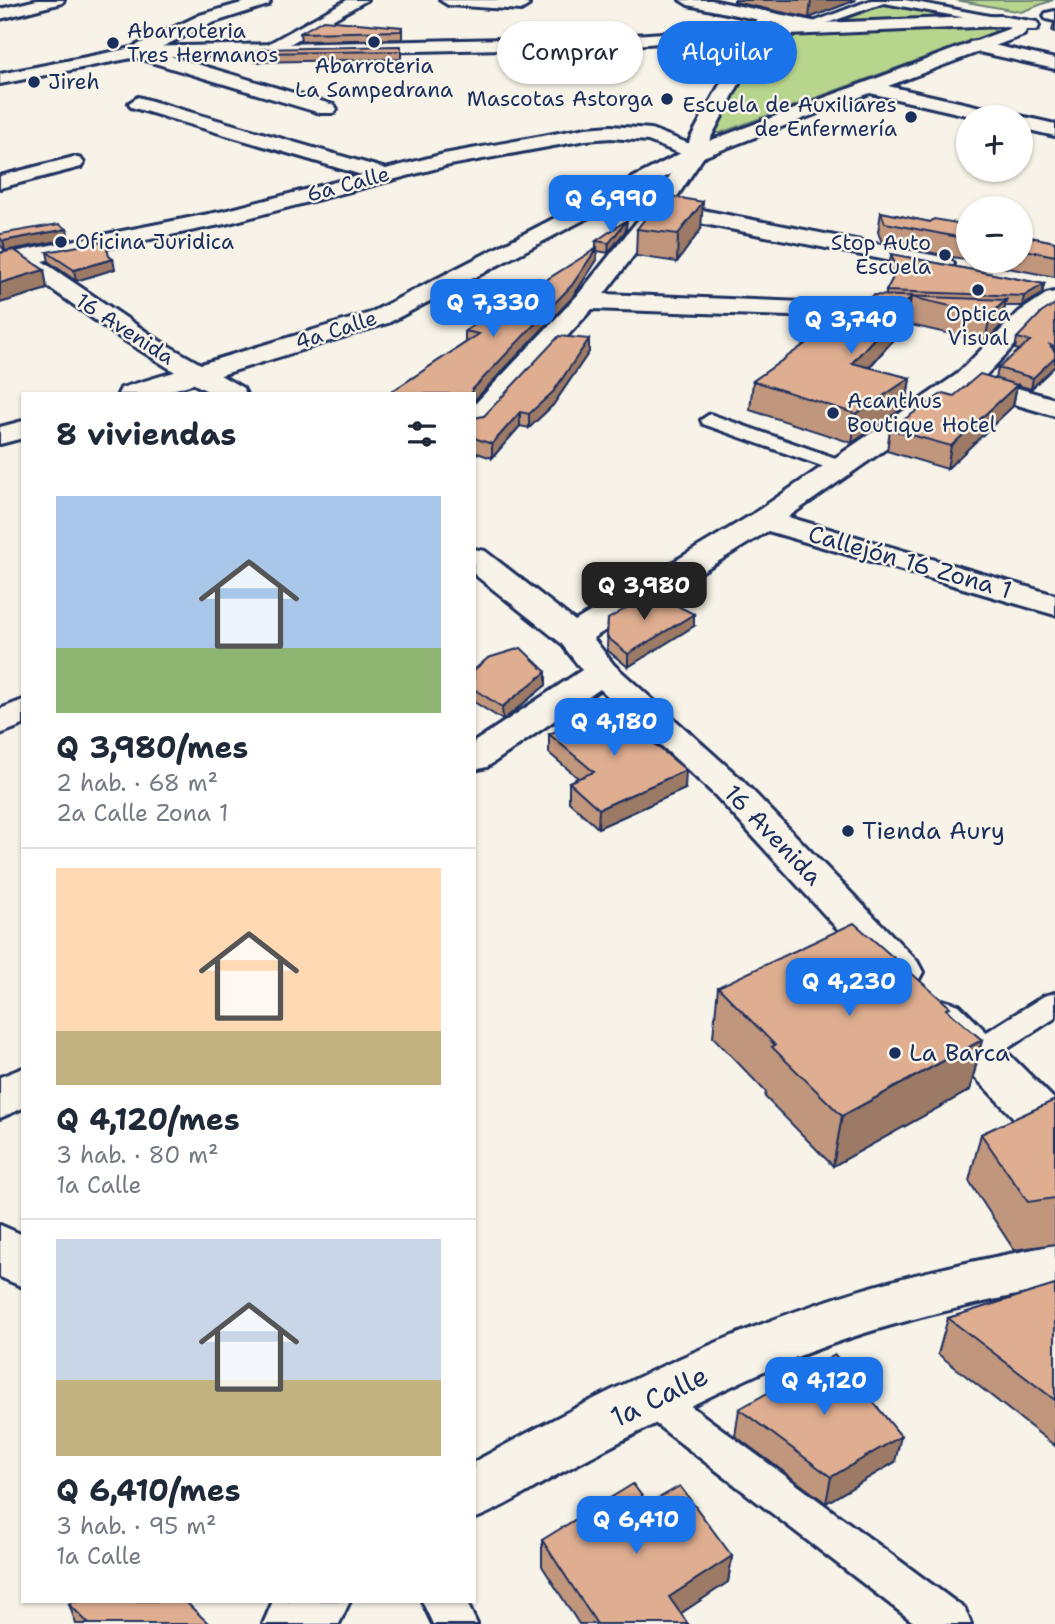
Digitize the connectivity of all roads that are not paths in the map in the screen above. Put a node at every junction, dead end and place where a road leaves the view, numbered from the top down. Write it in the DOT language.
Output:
graph roads {
  1 [pos="55,0"];
  2 [pos="359,0"];
  3 [pos="448,0"];
  4 [pos="688,0"];
  5 [pos="881,0"];
  6 [pos="887,0"];
  7 [pos="933,0"];
  8 [pos="262,2"];
  9 [pos="521,5"];
  10 [pos="918,6"];
  11 [pos="745,12"];
  12 [pos="0,14"];
  13 [pos="1054,15"];
  14 [pos="1000,20"];
  15 [pos="725,21"];
  16 [pos="757,21"];
  17 [pos="797,25"];
  18 [pos="813,26"];
  19 [pos="871,26"];
  20 [pos="1031,26"];
  21 [pos="657,39"];
  22 [pos="976,46"];
  23 [pos="268,49"];
  24 [pos="137,52"];
  25 [pos="24,56"];
  26 [pos="1055,64"];
  27 [pos="60,67"];
  28 [pos="0,79"];
  29 [pos="729,84"];
  30 [pos="866,87"];
  31 [pos="138,103"];
  32 [pos="956,107"];
  33 [pos="1033,125"];
  34 [pos="1055,130"];
  35 [pos="244,135"];
  36 [pos="696,153"];
  37 [pos="74,163"];
  38 [pos="384,175"];
  39 [pos="0,182"];
  40 [pos="659,208"];
  41 [pos="11,260"];
  42 [pos="956,267"];
  43 [pos="1051,290"];
  44 [pos="586,302"];
  45 [pos="931,314"];
  46 [pos="195,374"];
  47 [pos="965,381"];
  48 [pos="137,392"];
  49 [pos="229,392"];
  50 [pos="1055,408"];
  51 [pos="476,419"];
  52 [pos="710,420"];
  53 [pos="21,430"];
  54 [pos="0,436"];
  55 [pos="840,466"];
  56 [pos="764,520"];
  57 [pos="476,560"];
  58 [pos="1055,605"];
  59 [pos="573,636"];
  60 [pos="602,672"];
  61 [pos="21,712"];
  62 [pos="0,723"];
  63 [pos="476,758"];
  64 [pos="1055,1004"];
  65 [pos="977,1052"];
  66 [pos="21,1086"];
  67 [pos="0,1100"];
  68 [pos="1055,1130"];
  69 [pos="0,1246"];
  70 [pos="21,1264"];
  71 [pos="1055,1266"];
  72 [pos="652,1399"];
  73 [pos="476,1492"];
  74 [pos="318,1603"];
  75 [pos="443,1603"];
  76 [pos="293,1624"];
  77 [pos="456,1624"];
  78 [pos="950,1624"];
  1 -- 12 [label="street"];
  2 -- 23 [label="street"];
  3 -- 9 [label="street"];
  4 -- 11 [label="street"];
  5 -- 18 [label="lane"];
  6 -- 10 [label="lane"];
  7 -- 10 [label="lane"];
  8 -- 24 [label="street"];
  10 -- 14 [label="lane"];
  10 -- 19 [label="lane"];
  11 -- 15 [label="street"];
  11 -- 16 [label="street"];
  13 -- 20 [label="street, 4a Calle"];
  14 -- 19 [label="street"];
  14 -- 20 [label="street"];
  17 -- 18 [label="street"];
  18 -- 19 [label="street"];
  20 -- 22 [label="street, 4a Calle"];
  21 -- 23 [label="street"];
  22 -- 26 [label="street"];
  22 -- 30 [label="street, 4a Calle"];
  23 -- 24 [label="street"];
  24 -- 27 [label="street"];
  24 -- 35 [label="street"];
  25 -- 27 [label="street"];
  27 -- 28 [label="street"];
  29 -- 36 [label="street"];
  30 -- 32 [label="street"];
  30 -- 36 [label="street, 4a Calle"];
  31 -- 35 [label="street"];
  33 -- 34 [label="street"];
  35 -- 38 [label="street"];
  36 -- 38 [label="street, 6a Calle"];
  36 -- 40 [label="street"];
  36 -- 46 [label="street, 4a Calle"];
  37 -- 39 [label="street"];
  38 -- 41 [label="street, 6a Calle"];
  40 -- 42 [label="street"];
  40 -- 44 [label="street"];
  41 -- 46 [label="street, 16 Avenida"];
  43 -- 47 [label="street"];
  44 -- 45 [label="street"];
  44 -- 51 [label="street"];
  46 -- 48 [label="street, 4a Calle"];
  46 -- 49 [label="street, 16 Avenida"];
  47 -- 50 [label="street"];
  47 -- 55 [label="street"];
  52 -- 55 [label="lane"];
  53 -- 54 [label="street"];
  55 -- 56 [label="street"];
  56 -- 58 [label="street, Callejón 16 Zona 1"];
  56 -- 59 [label="street"];
  57 -- 59 [label="street, 16 Avenida"];
  59 -- 60 [label="street, 16 Avenida"];
  60 -- 63 [label="street"];
  60 -- 65 [label="street, 16 Avenida"];
  61 -- 62 [label="street"];
  64 -- 65 [label="lane"];
  65 -- 68 [label="street, 16 Avenida"];
  66 -- 67 [label="street"];
  69 -- 70 [label="street"];
  71 -- 72 [label="street, 1a Calle"];
  72 -- 73 [label="street, 1a Calle"];
  72 -- 78 [label="lane"];
  74 -- 76 [label="street"];
  75 -- 77 [label="lane"];
}
